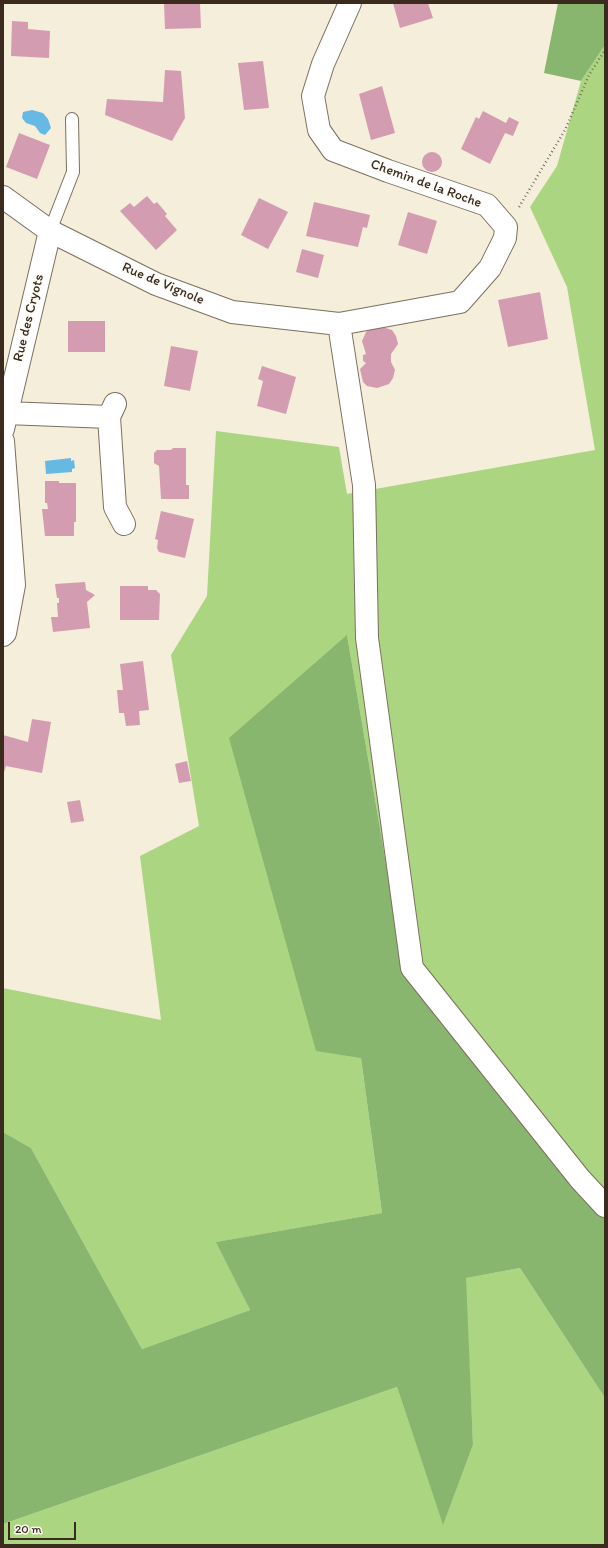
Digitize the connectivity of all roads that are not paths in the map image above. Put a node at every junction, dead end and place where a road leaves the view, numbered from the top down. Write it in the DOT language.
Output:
graph roads {
  1 [pos="350,3"];
  2 [pos="72,120"];
  3 [pos="3,196"];
  4 [pos="50,231"];
  5 [pos="339,324"];
  6 [pos="4,421"];
  7 [pos="3,441"];
  8 [pos="124,524"];
  9 [pos="3,635"];
  10 [pos="605,1206"];
  1 -- 5 [label="street, Chemin de la Roche"];
  2 -- 4 [label="lane"];
  3 -- 4 [label="street, Rue de Vignole"];
  4 -- 5 [label="street, Rue de Vignole"];
  4 -- 6 [label="street, Rue des Cryots"];
  5 -- 10 [label="street"];
  6 -- 8 [label="street"];
  7 -- 9 [label="street"];
}
